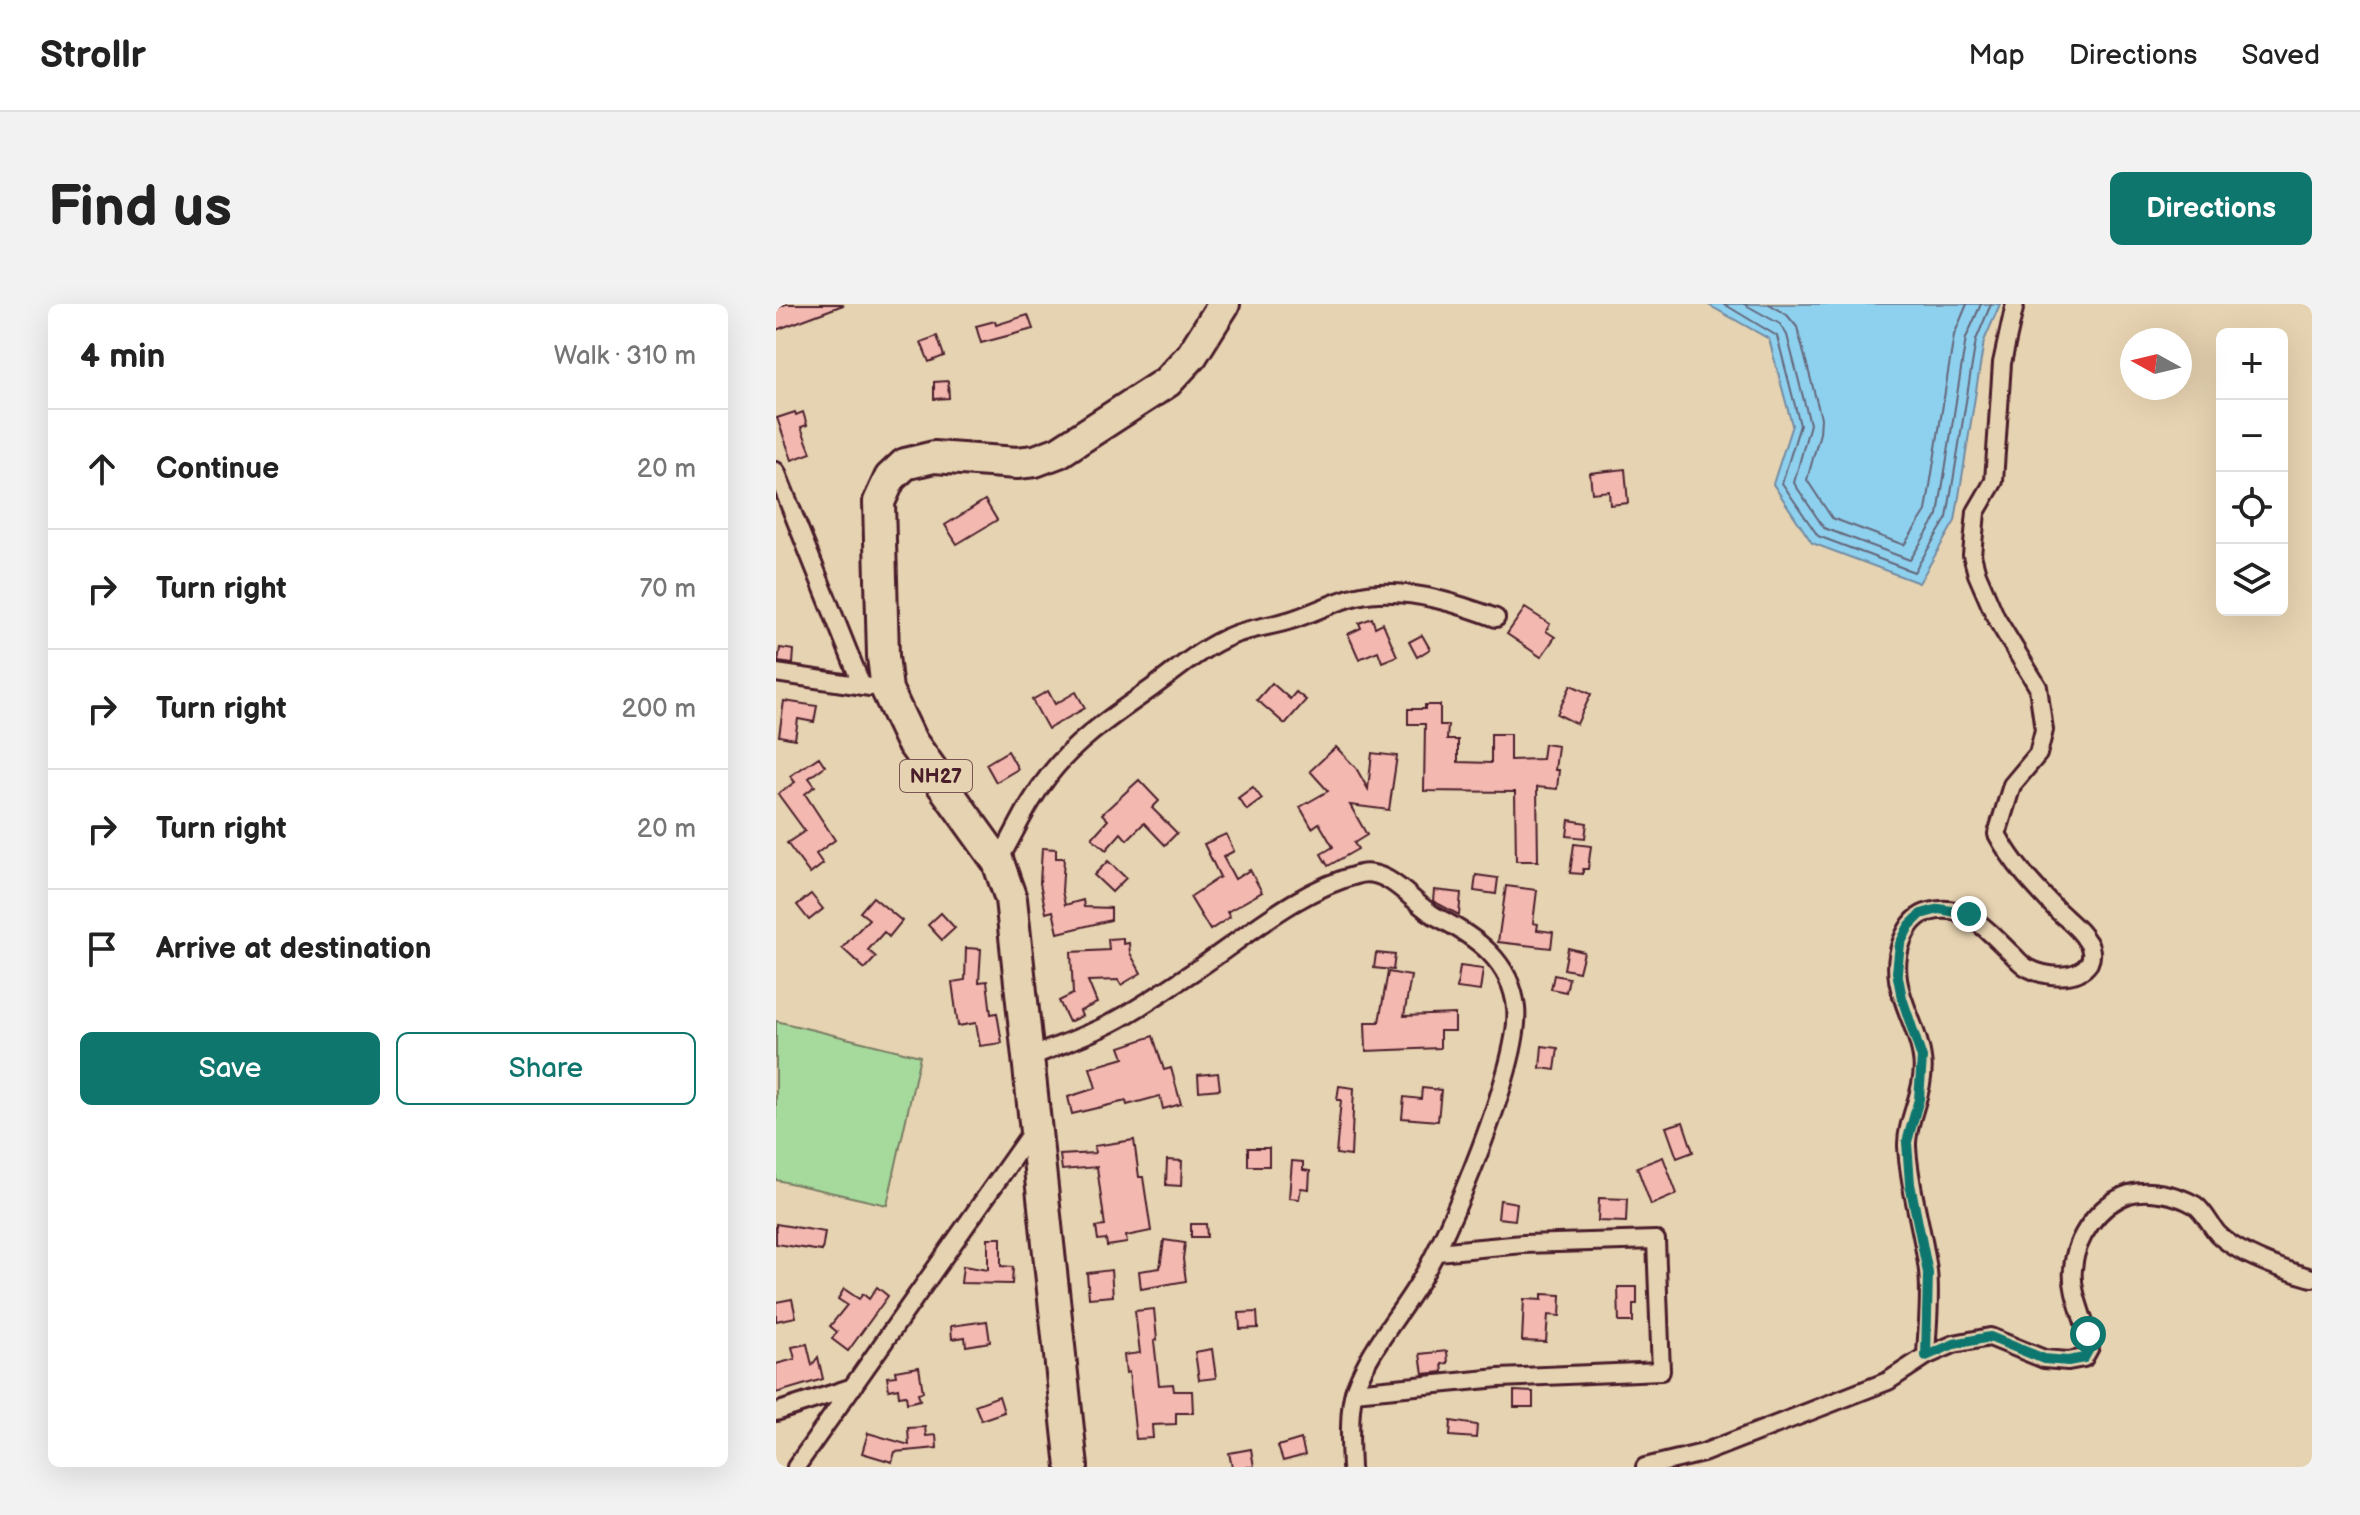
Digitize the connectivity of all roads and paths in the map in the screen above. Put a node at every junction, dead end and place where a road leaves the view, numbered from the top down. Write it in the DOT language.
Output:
graph roads {
  1 [pos="1224,304"];
  2 [pos="2015,304"];
  3 [pos="776,471"];
  4 [pos="1496,618"];
  5 [pos="776,673"];
  6 [pos="874,688"];
  7 [pos="998,862"];
  8 [pos="1028,1058"];
  9 [pos="1035,1126"];
  10 [pos="1437,1252"];
  11 [pos="2312,1278"];
  12 [pos="1926,1356"];
  13 [pos="853,1387"];
  14 [pos="1354,1392"];
  15 [pos="776,1412"];
  16 [pos="796,1467"];
  17 [pos="1072,1467"];
  18 [pos="1351,1467"];
  19 [pos="1645,1467"];
  1 -- 6 [label="highway, NH27"];
  2 -- 12 [label="street"];
  3 -- 6 [label="street"];
  4 -- 7 [label="street"];
  5 -- 6 [label="street"];
  6 -- 7 [label="highway, NH27"];
  7 -- 8 [label="highway, NH27"];
  8 -- 9 [label="highway, NH27"];
  8 -- 10 [label="street"];
  9 -- 13 [label="street"];
  9 -- 17 [label="highway, NH27"];
  10 -- 14 [label="street"];
  10 -- 14 [label="street"];
  11 -- 12 [label="street"];
  12 -- 19 [label="street"];
  13 -- 15 [label="street"];
  13 -- 16 [label="street"];
  14 -- 18 [label="street"];
}
